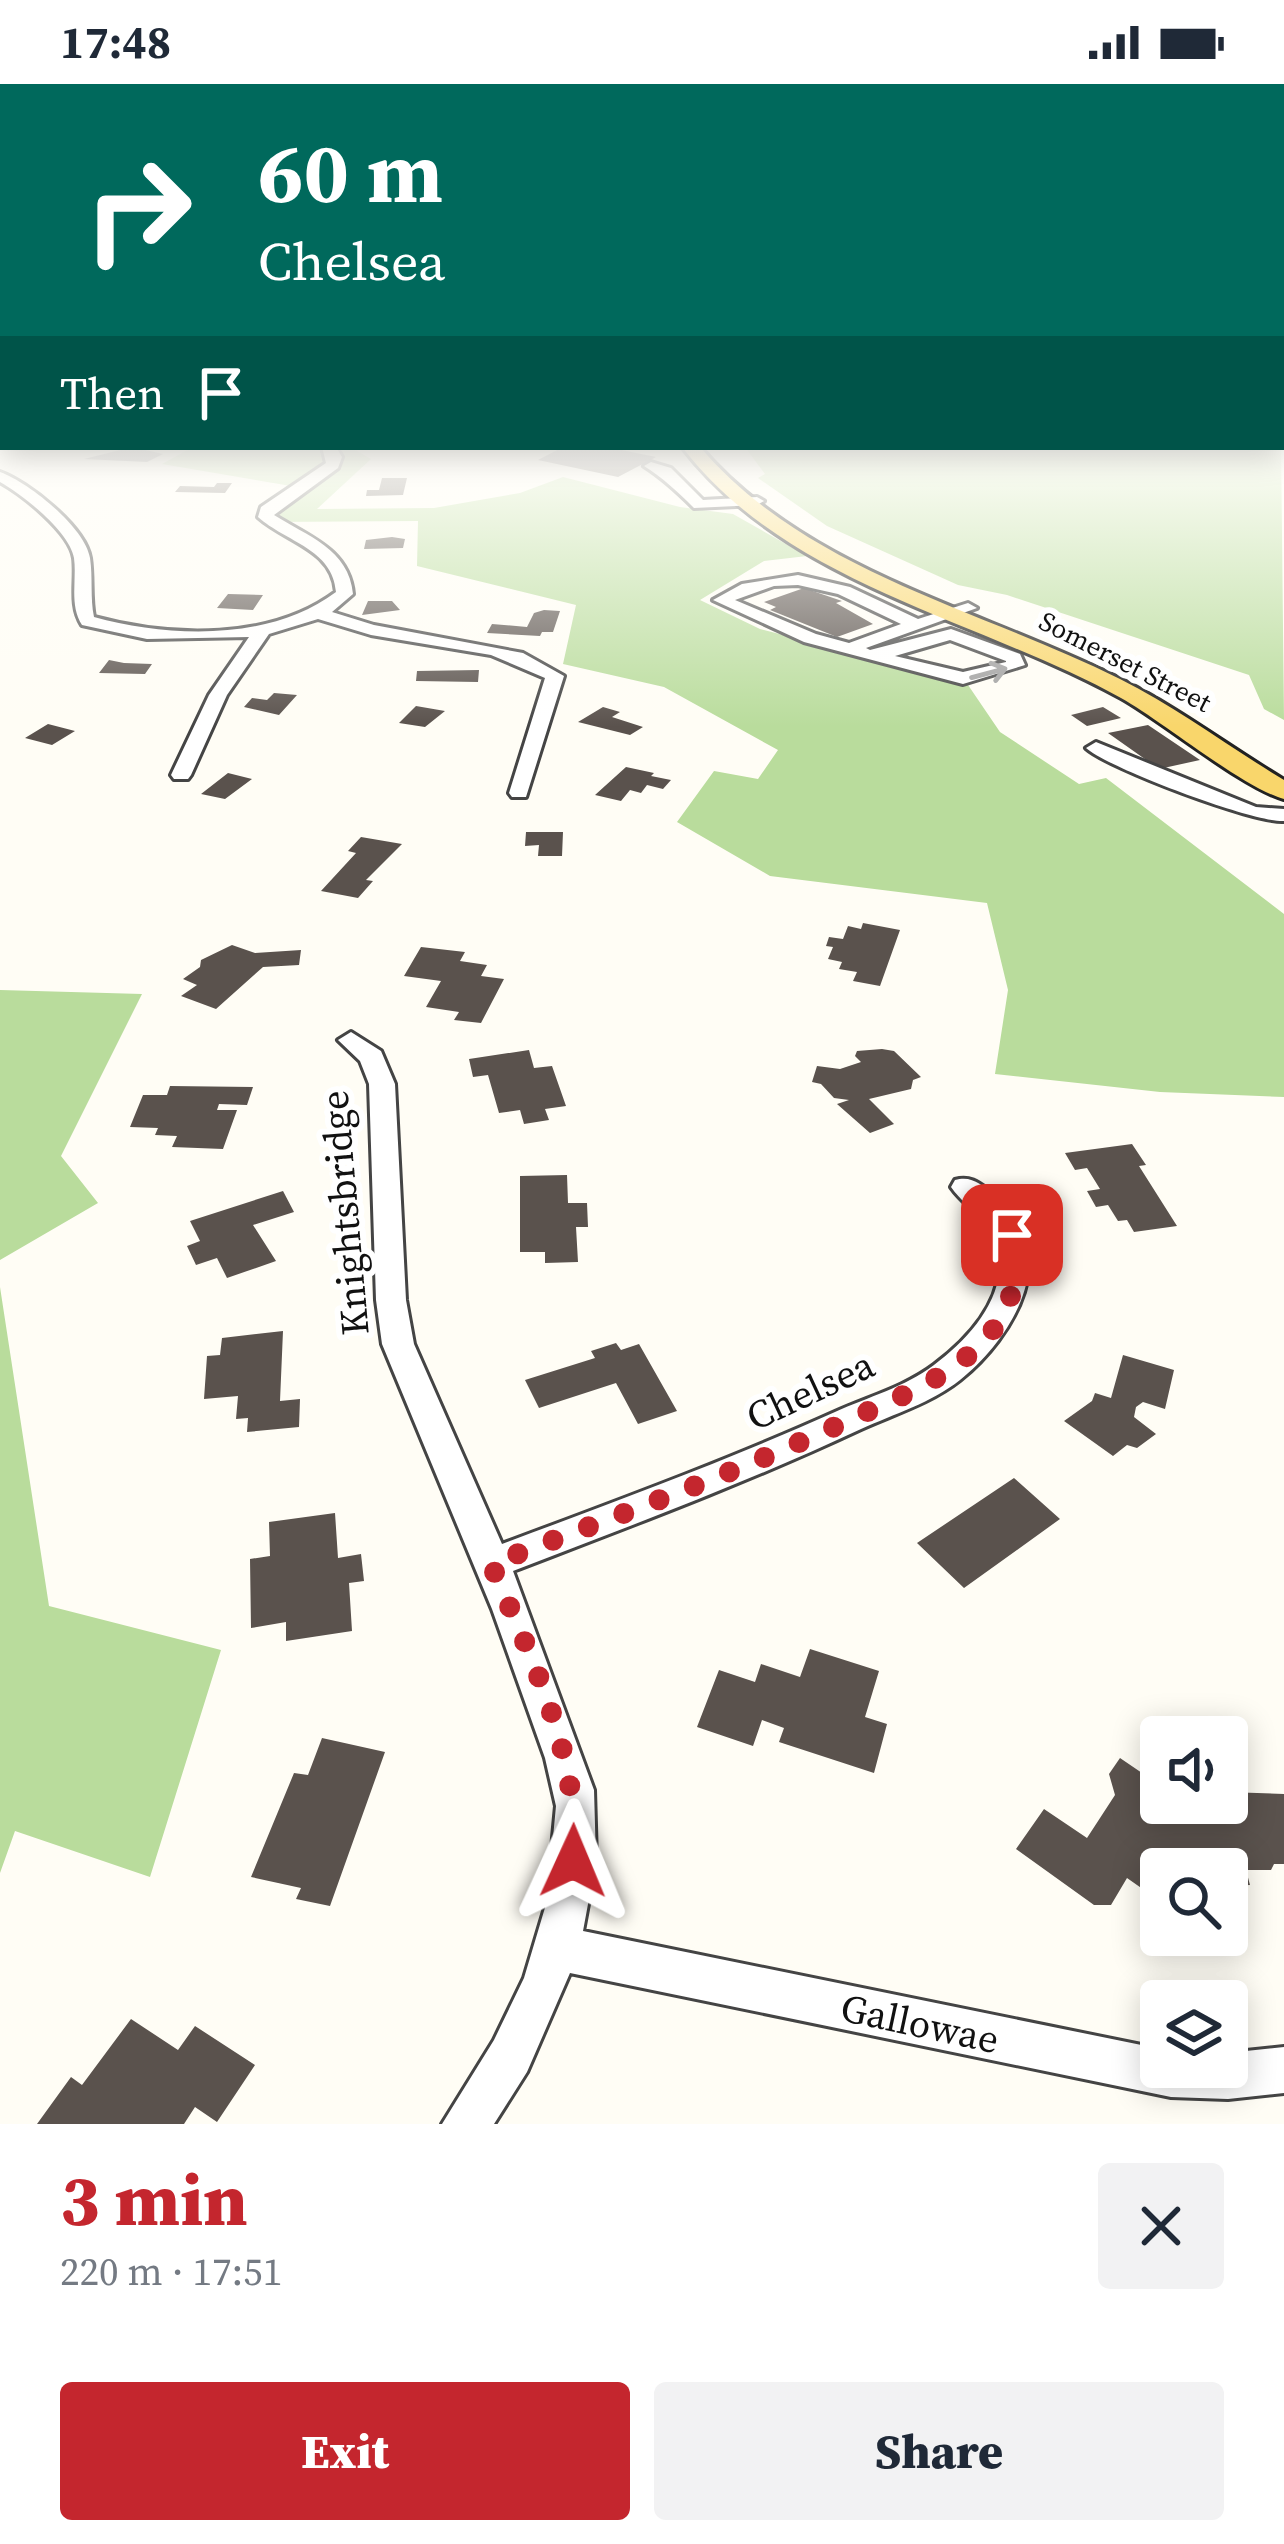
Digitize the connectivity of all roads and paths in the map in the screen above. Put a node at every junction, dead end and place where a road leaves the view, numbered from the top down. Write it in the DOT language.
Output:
graph roads {
  1 [pos="70,536"];
  2 [pos="299,536"];
  3 [pos="800,536"];
  4 [pos="961,610"];
  5 [pos="316,613"];
  6 [pos="916,625"];
  7 [pos="263,629"];
  8 [pos="855,650"];
  9 [pos="875,656"];
  10 [pos="1096,748"];
  11 [pos="181,775"];
  12 [pos="1284,775"];
  13 [pos="1284,791"];
  14 [pos="519,793"];
  15 [pos="1284,815"];
  16 [pos="351,1040"];
  17 [pos="965,1187"];
  18 [pos="491,1564"];
  19 [pos="557,1948"];
  20 [pos="1284,2070"];
  21 [pos="466,2124"];
  1 -- 7 [label="street"];
  2 -- 5 [label="street"];
  3 -- 4 [label="main road, Somerset Street"];
  4 -- 6 [label="street"];
  4 -- 12 [label="main road, Somerset Street"];
  4 -- 13 [label="main road, Somerset Street"];
  5 -- 7 [label="street"];
  5 -- 14 [label="street"];
  6 -- 8 [label="street"];
  6 -- 8 [label="street"];
  7 -- 11 [label="street"];
  8 -- 9 [label="street"];
  9 -- 9 [label="street, one-way"];
  10 -- 15 [label="street"];
  16 -- 18 [label="street, Knightsbridge"];
  17 -- 18 [label="street, Chelsea"];
  18 -- 19 [label="street, Knightsbridge"];
  19 -- 20 [label="street, Gallowae"];
  19 -- 21 [label="street, Knightsbridge"];
}
